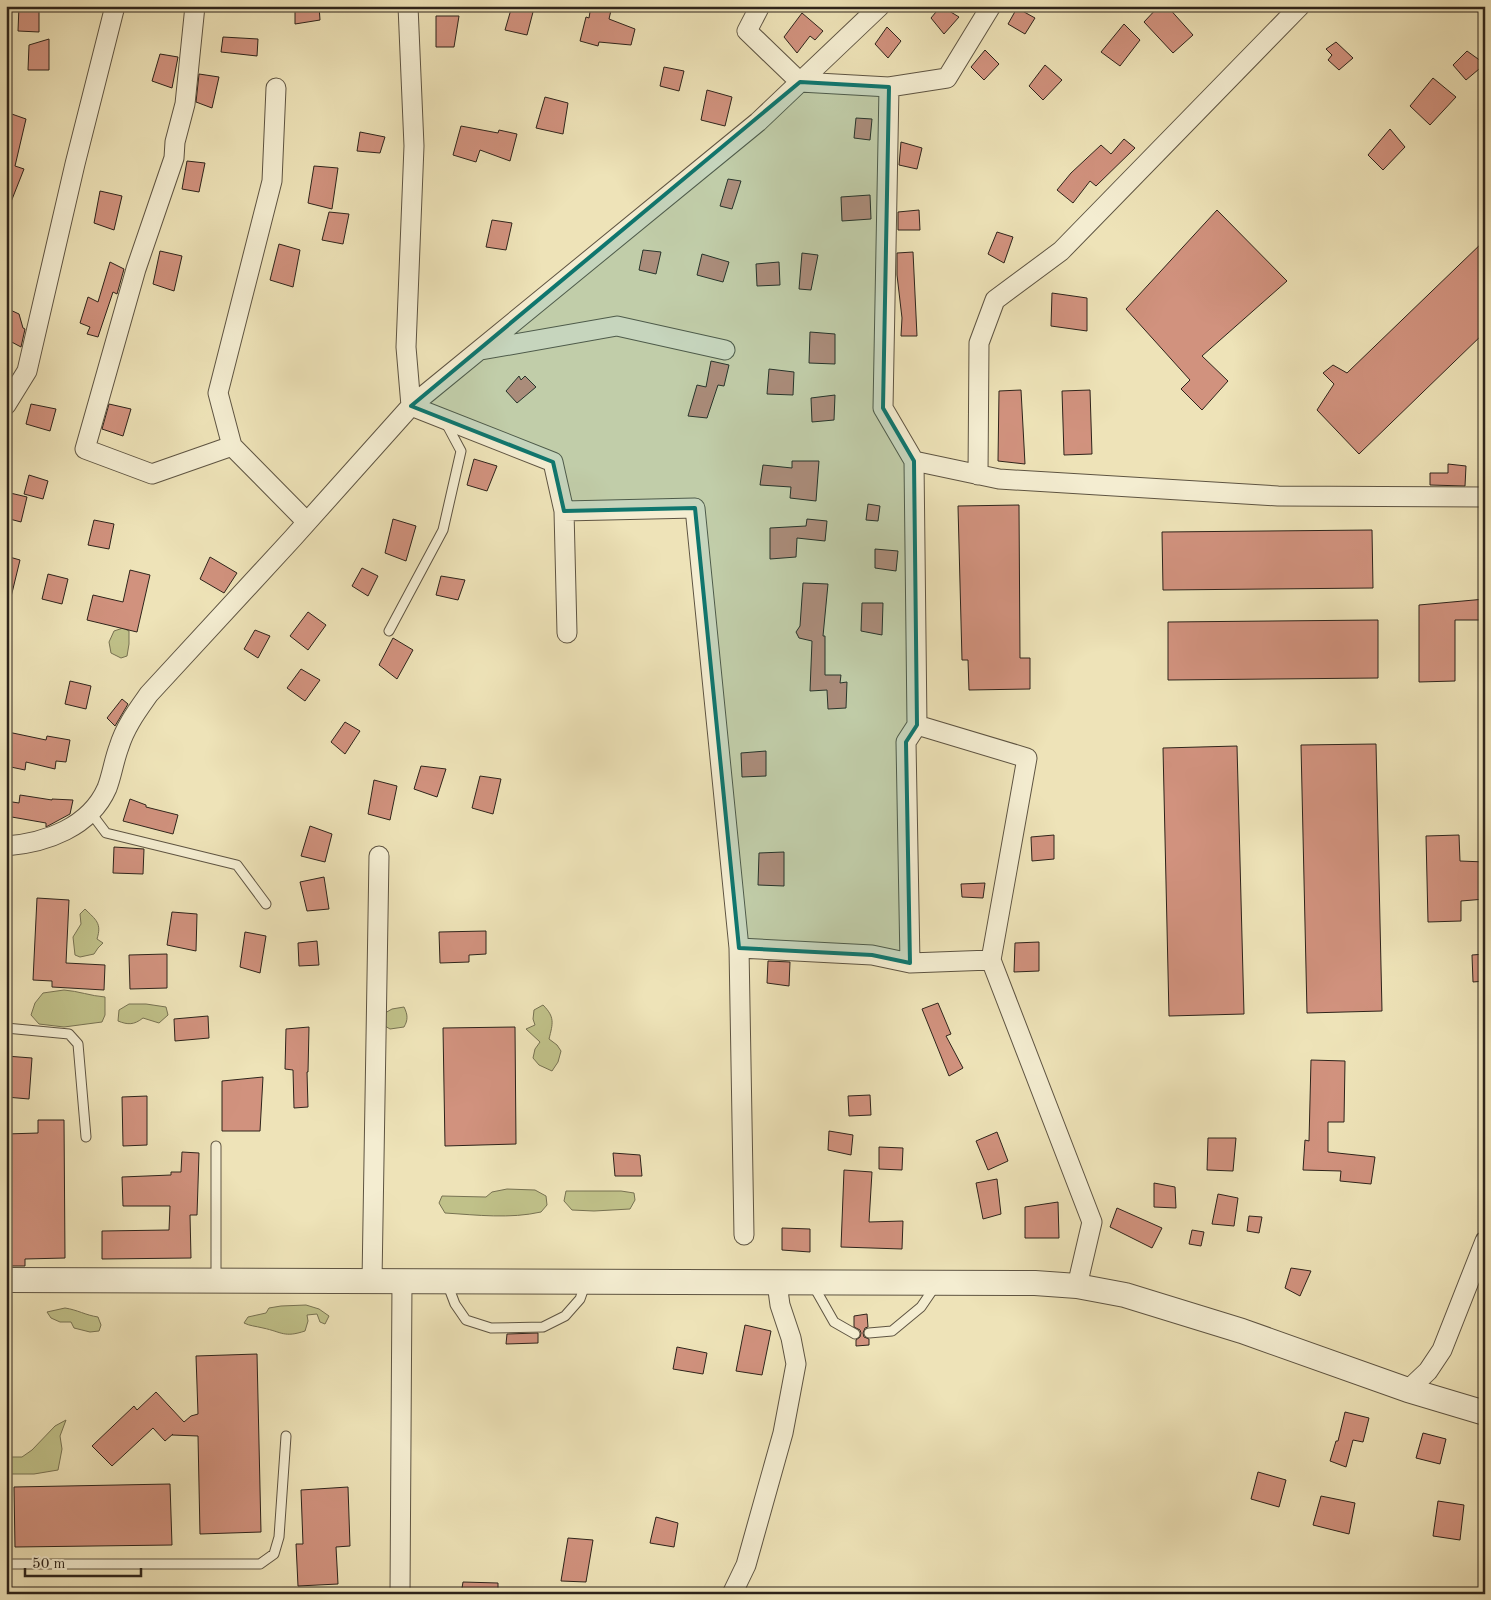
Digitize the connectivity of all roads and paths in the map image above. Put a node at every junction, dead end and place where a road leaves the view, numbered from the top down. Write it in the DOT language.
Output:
graph roads {
  1 [pos="115,6"];
  2 [pos="196,6"];
  3 [pos="408,6"];
  4 [pos="760,6"];
  5 [pos="880,6"];
  6 [pos="991,6"];
  7 [pos="1300,6"];
  8 [pos="800,82"];
  9 [pos="890,87"];
  10 [pos="276,88"];
  11 [pos="480,350"];
  12 [pos="725,350"];
  13 [pos="6,405"];
  14 [pos="411,406"];
  15 [pos="232,446"];
  16 [pos="914,461"];
  17 [pos="978,475"];
  18 [pos="1485,497"];
  19 [pos="564,511"];
  20 [pos="307,522"];
  21 [pos="389,631"];
  22 [pos="567,633"];
  23 [pos="916,725"];
  24 [pos="91,814"];
  25 [pos="6,846"];
  26 [pos="379,856"];
  27 [pos="266,904"];
  28 [pos="739,948"];
  29 [pos="991,960"];
  30 [pos="910,963"];
  31 [pos="6,1028"];
  32 [pos="86,1137"];
  33 [pos="216,1146"];
  34 [pos="744,1235"];
  35 [pos="1485,1240"];
  36 [pos="6,1280"];
  37 [pos="216,1280"];
  38 [pos="372,1281"];
  39 [pos="402,1282"];
  40 [pos="446,1282"];
  41 [pos="586,1282"];
  42 [pos="777,1283"];
  43 [pos="812,1283"];
  44 [pos="937,1283"];
  45 [pos="1077,1286"];
  46 [pos="869,1333"];
  47 [pos="855,1334"];
  48 [pos="1408,1390"];
  49 [pos="1485,1413"];
  50 [pos="286,1436"];
  51 [pos="6,1564"];
  52 [pos="400,1594"];
  53 [pos="732,1594"];
  1 -- 13 [label="street"];
  2 -- 15 [label="street"];
  3 -- 14 [label="street"];
  4 -- 8 [label="street"];
  5 -- 8 [label="street"];
  6 -- 9 [label="street"];
  7 -- 17 [label="street"];
  8 -- 9 [label="street"];
  8 -- 11 [label="street"];
  9 -- 16 [label="street"];
  10 -- 15 [label="street"];
  11 -- 12 [label="street"];
  11 -- 14 [label="street"];
  14 -- 19 [label="street"];
  14 -- 20 [label="street"];
  14 -- 21 [label="lane"];
  15 -- 20 [label="street"];
  16 -- 17 [label="street"];
  16 -- 23 [label="street"];
  17 -- 18 [label="street"];
  19 -- 22 [label="street"];
  19 -- 28 [label="street"];
  20 -- 24 [label="street"];
  23 -- 29 [label="street"];
  23 -- 30 [label="street"];
  24 -- 25 [label="street"];
  24 -- 27 [label="lane"];
  26 -- 38 [label="street"];
  28 -- 30 [label="street"];
  28 -- 34 [label="street"];
  29 -- 30 [label="street"];
  29 -- 45 [label="street"];
  31 -- 32 [label="lane"];
  33 -- 37 [label="lane"];
  35 -- 48 [label="street"];
  36 -- 37 [label="street"];
  37 -- 38 [label="street"];
  38 -- 39 [label="street"];
  39 -- 40 [label="street"];
  39 -- 52 [label="street"];
  40 -- 41 [label="street"];
  40 -- 41 [label="lane"];
  41 -- 42 [label="street"];
  42 -- 43 [label="street"];
  42 -- 53 [label="street"];
  43 -- 44 [label="street"];
  43 -- 47 [label="lane"];
  44 -- 45 [label="street"];
  44 -- 46 [label="lane"];
  45 -- 48 [label="street"];
  48 -- 49 [label="street"];
  50 -- 51 [label="lane"];
}
